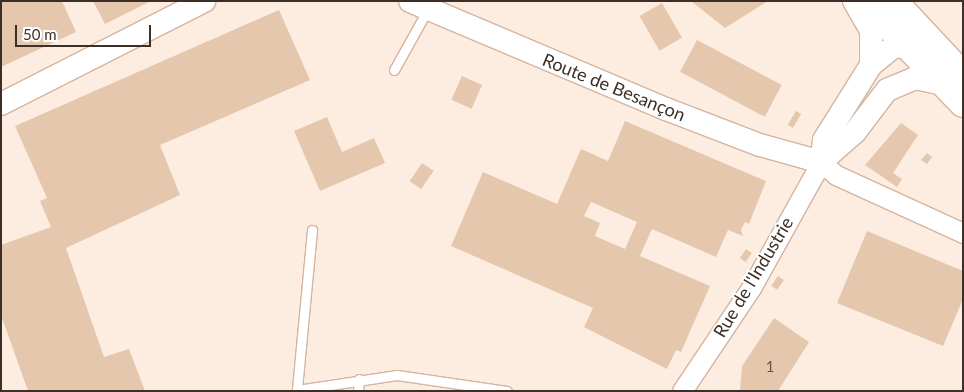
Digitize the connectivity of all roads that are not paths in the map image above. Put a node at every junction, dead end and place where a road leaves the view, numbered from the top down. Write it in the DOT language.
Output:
graph roads {
  1 [pos="204,1"];
  2 [pos="854,1"];
  3 [pos="870,1"];
  4 [pos="894,1"];
  5 [pos="419,5"];
  6 [pos="932,44"];
  7 [pos="906,46"];
  8 [pos="871,65"];
  9 [pos="394,70"];
  10 [pos="951,79"];
  11 [pos="1,104"];
  12 [pos="963,104"];
  13 [pos="821,162"];
  14 [pos="312,230"];
  15 [pos="963,233"];
  16 [pos="359,379"];
  17 [pos="358,391"];
  18 [pos="507,391"];
  19 [pos="682,391"];
  1 -- 11 [label="street"];
  2 -- 8 [label="street"];
  3 -- 7 [label="main road"];
  4 -- 6 [label="main road"];
  5 -- 9 [label="lane"];
  5 -- 13 [label="street, Route de Besançon"];
  6 -- 7 [label="street"];
  6 -- 10 [label="main road"];
  7 -- 8 [label="street"];
  7 -- 10 [label="main road"];
  8 -- 13 [label="street"];
  10 -- 12 [label="main road"];
  10 -- 13 [label="street"];
  13 -- 15 [label="street, Route de Besançon"];
  13 -- 19 [label="street, Rue de l'Industrie"];
  14 -- 16 [label="lane"];
  16 -- 17 [label="lane"];
  16 -- 18 [label="lane"];
}
